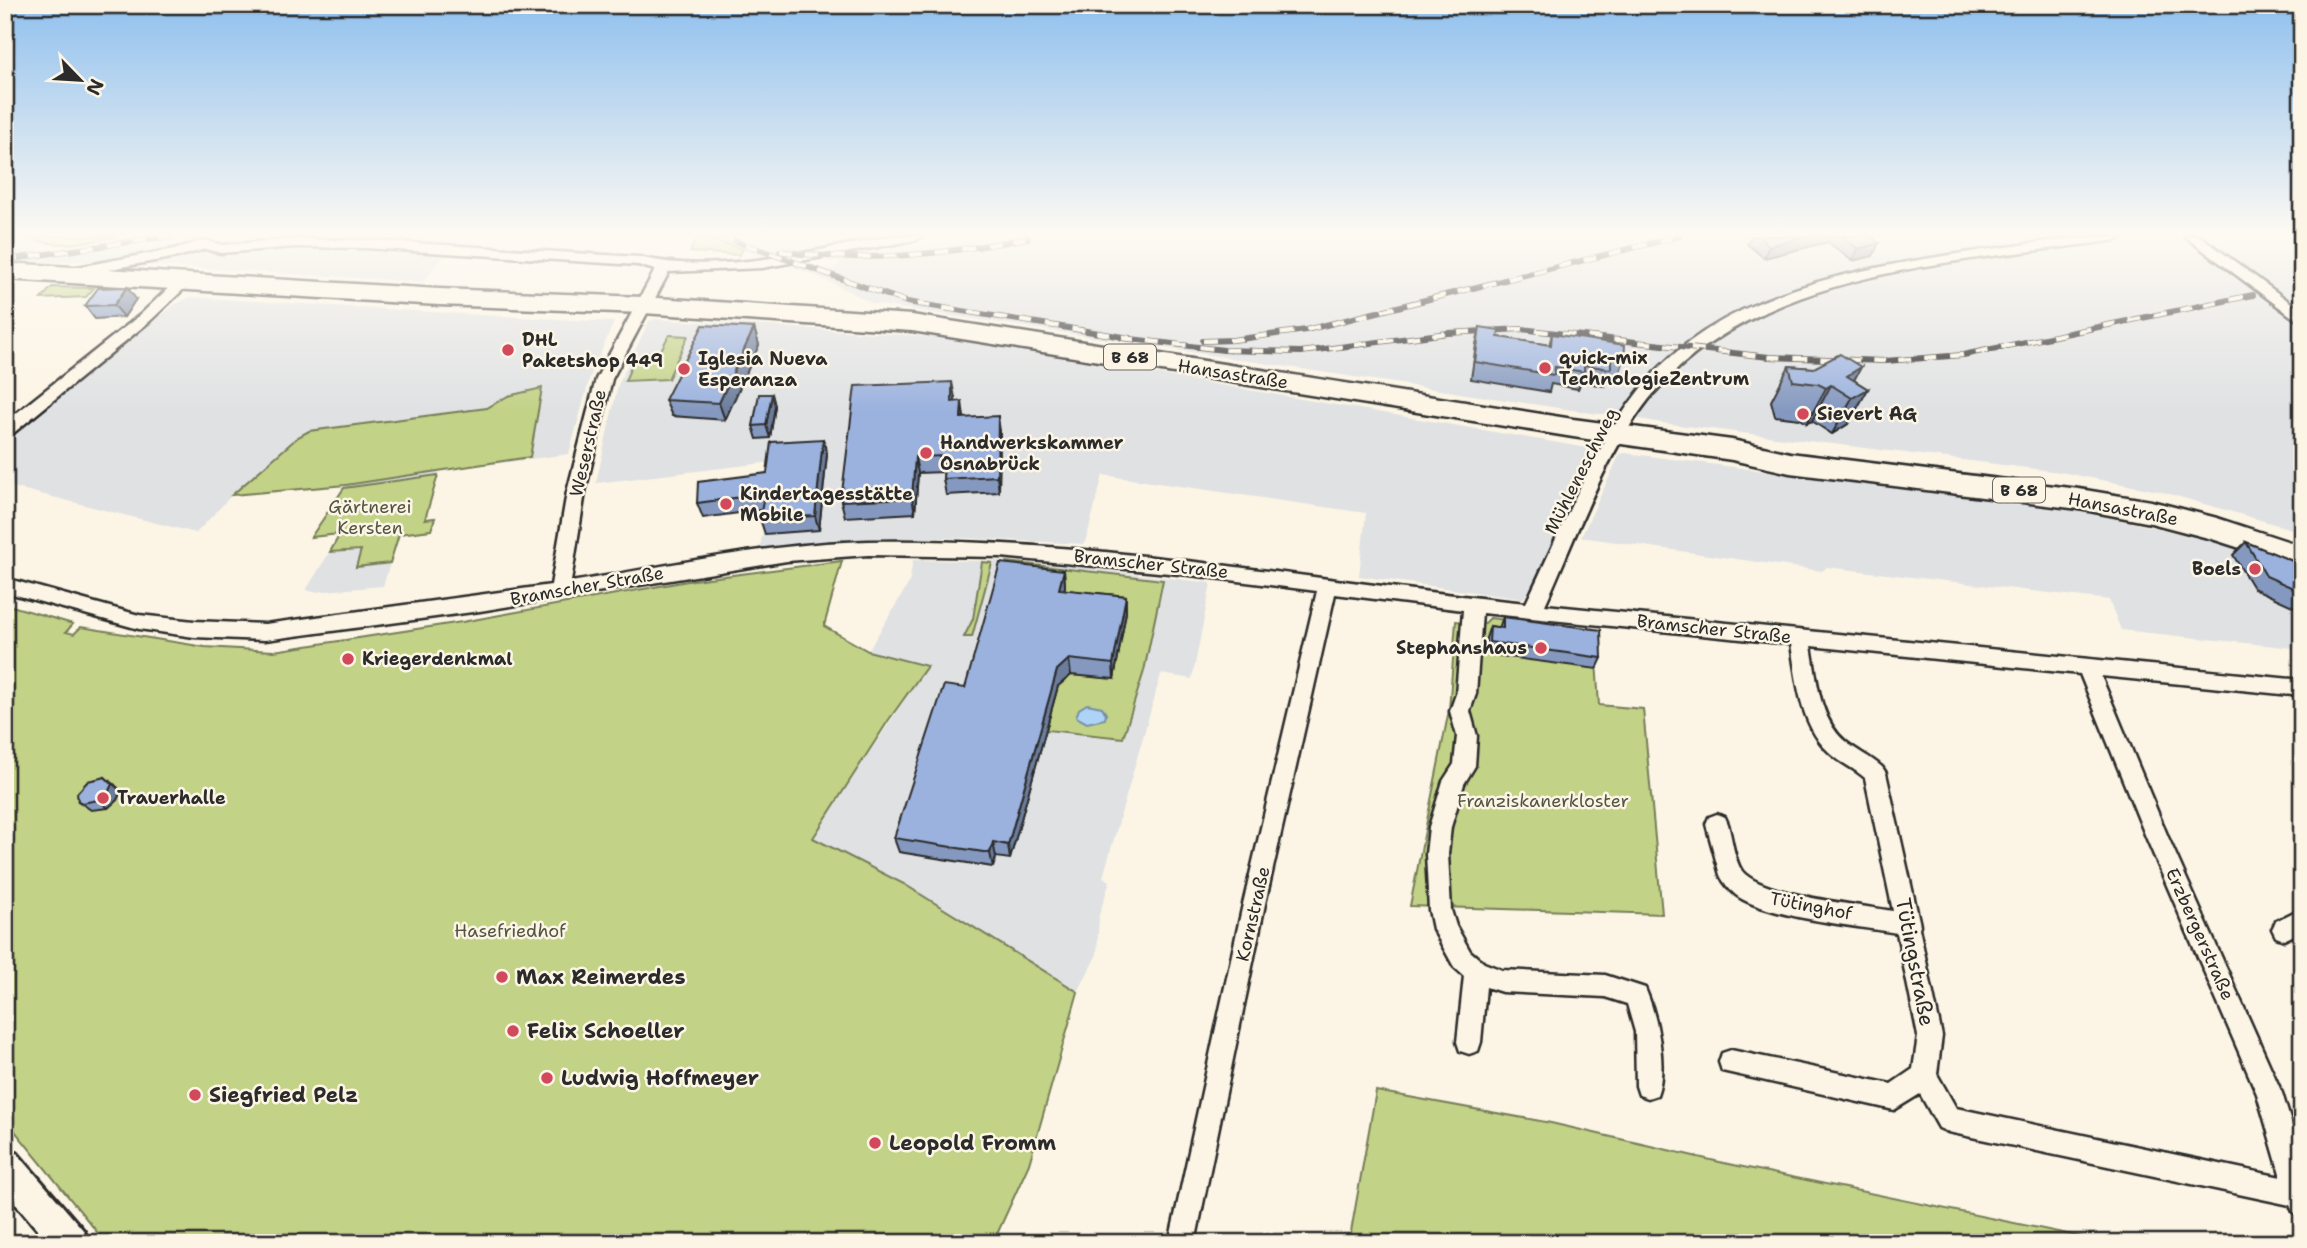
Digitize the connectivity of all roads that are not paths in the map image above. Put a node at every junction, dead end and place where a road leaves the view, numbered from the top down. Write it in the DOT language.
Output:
graph roads {
  1 [pos="170,294"];
  2 [pos="395,294"];
  3 [pos="649,294"];
  4 [pos="1798,294"];
  5 [pos="2269,294"];
  6 [pos="643,305"];
  7 [pos="2302,319"];
  8 [pos="5,431"];
  9 [pos="1619,435"];
  10 [pos="1731,450"];
  11 [pos="2302,542"];
  12 [pos="2302,556"];
  13 [pos="5,585"];
  14 [pos="1328,586"];
  15 [pos="560,590"];
  16 [pos="1473,604"];
  17 [pos="1532,611"];
  18 [pos="1800,638"];
  19 [pos="2088,669"];
  20 [pos="2302,688"];
  21 [pos="1717,824"];
  22 [pos="1909,925"];
  23 [pos="1476,972"];
  24 [pos="1469,1042"];
  25 [pos="1731,1062"];
  26 [pos="1924,1076"];
  27 [pos="1648,1086"];
  28 [pos="6,1168"];
  29 [pos="2300,1199"];
  30 [pos="72,1243"];
  31 [pos="1182,1243"];
  1 -- 8 [label="street"];
  2 -- 6 [label="main road, Hansastraße / B 68"];
  3 -- 6 [label="street, Weserstraße"];
  4 -- 9 [label="street, Mühleneschweg"];
  5 -- 7 [label="street"];
  6 -- 9 [label="main road, Hansastraße / B 68"];
  6 -- 15 [label="street, Weserstraße"];
  9 -- 10 [label="main road, Hansastraße / B 68"];
  9 -- 17 [label="street, Mühleneschweg"];
  10 -- 11 [label="main road, Hansastraße / B 68"];
  10 -- 12 [label="main road, Hansastraße / B 68"];
  13 -- 15 [label="street, Bramscher Straße"];
  14 -- 15 [label="street, Bramscher Straße"];
  14 -- 16 [label="street, Bramscher Straße"];
  14 -- 31 [label="street, Kornstraße"];
  16 -- 17 [label="street, Bramscher Straße"];
  16 -- 23 [label="street"];
  17 -- 18 [label="street, Bramscher Straße"];
  18 -- 19 [label="street, Bramscher Straße"];
  18 -- 22 [label="street, Tütingstraße"];
  19 -- 20 [label="street, Bramscher Straße"];
  19 -- 29 [label="street, Erzbergerstraße"];
  21 -- 22 [label="street, Tütinghof"];
  22 -- 26 [label="street, Tütingstraße"];
  23 -- 24 [label="street"];
  23 -- 27 [label="street"];
  25 -- 26 [label="street"];
  26 -- 29 [label="street"];
  28 -- 30 [label="street"];
}
